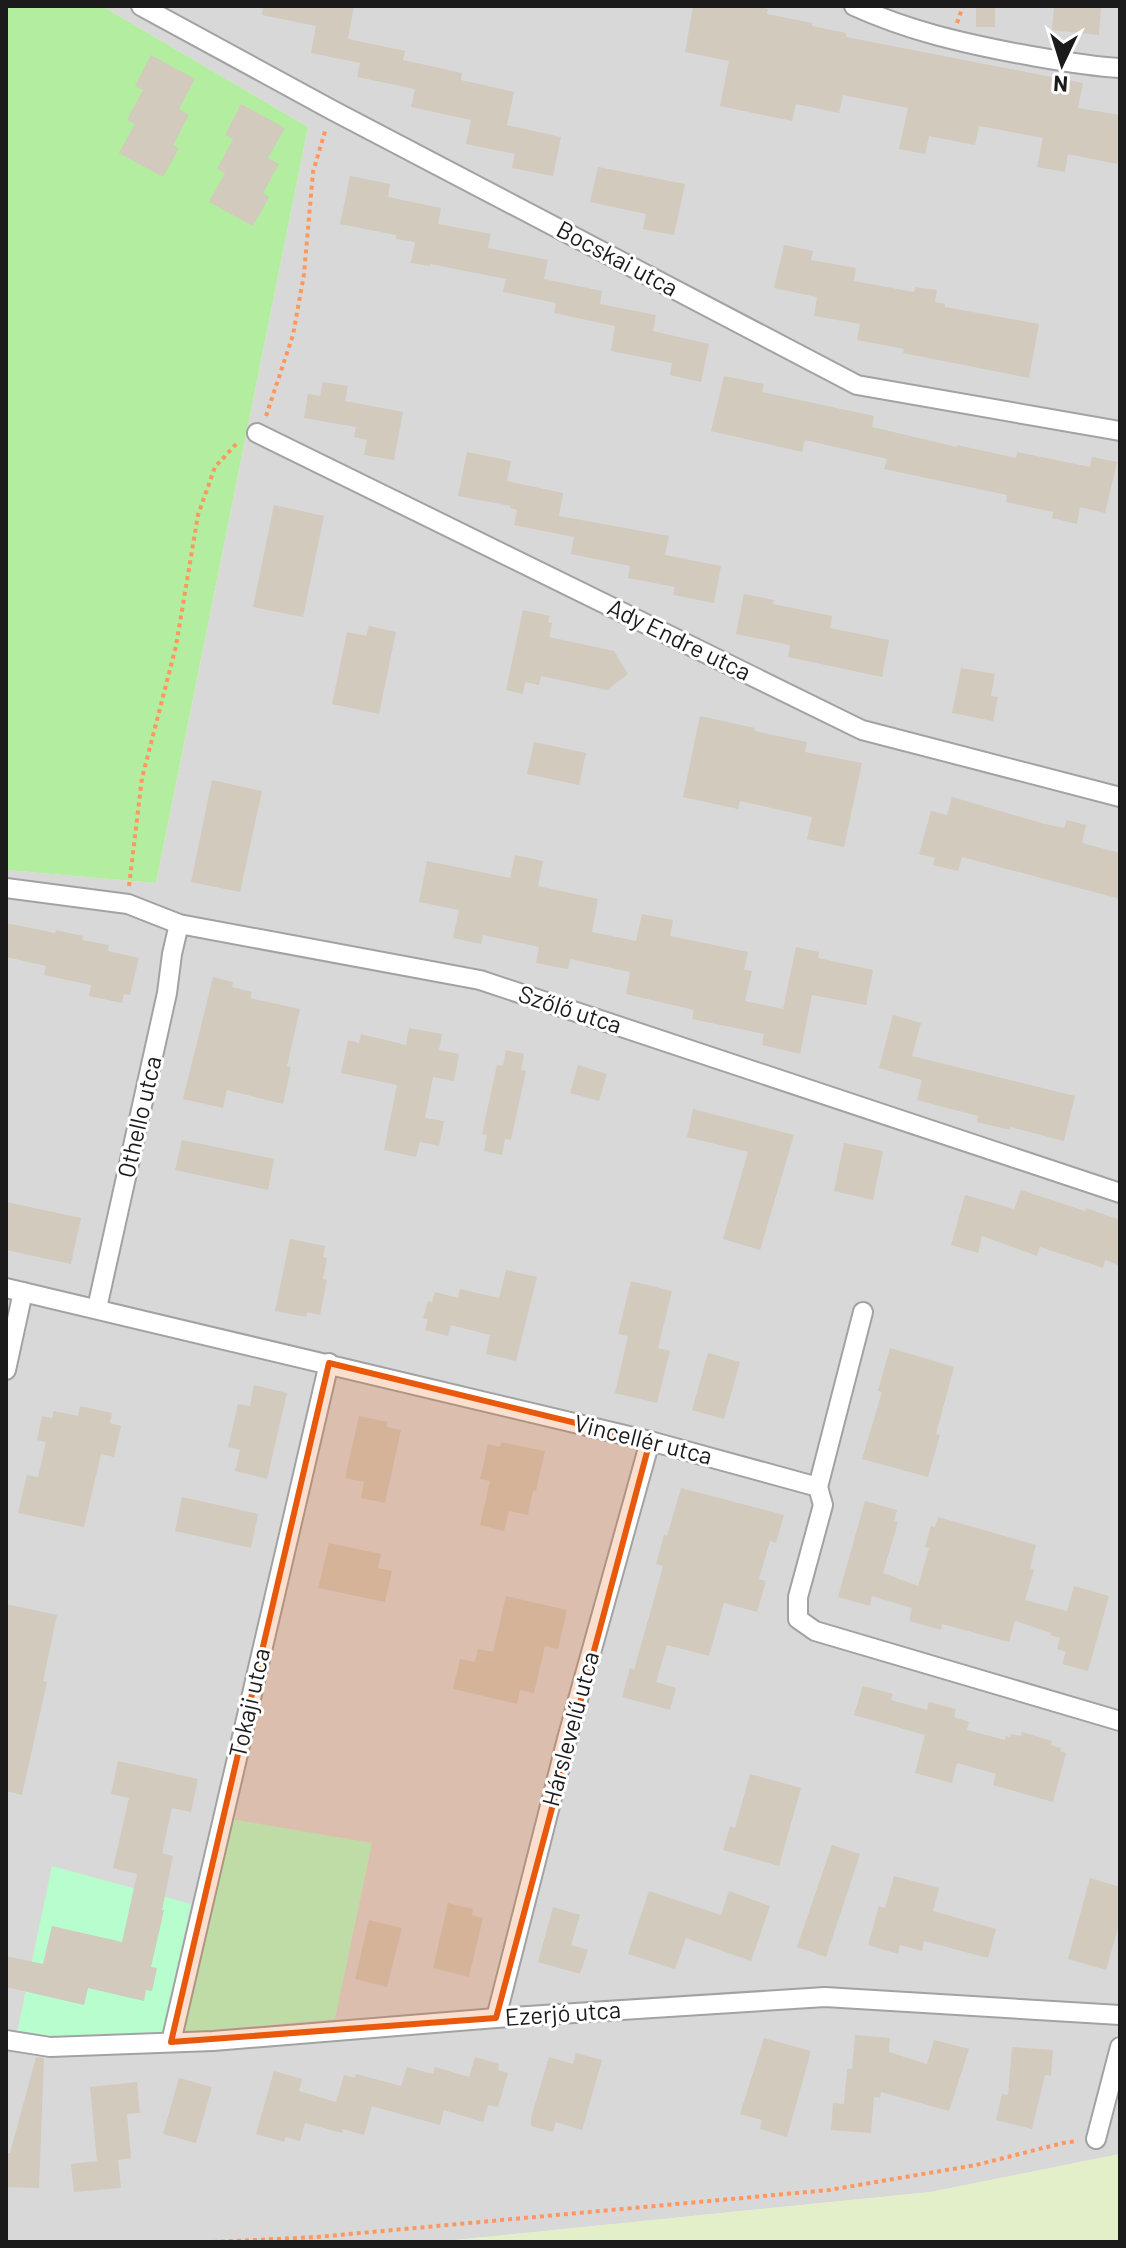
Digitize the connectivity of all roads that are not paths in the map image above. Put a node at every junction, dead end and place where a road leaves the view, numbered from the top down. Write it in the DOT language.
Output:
graph roads {
  1 [pos="141,6"];
  2 [pos="854,6"];
  3 [pos="1120,68"];
  4 [pos="1120,431"];
  5 [pos="257,433"];
  6 [pos="1120,797"];
  7 [pos="6,888"];
  8 [pos="179,924"];
  9 [pos="1120,1193"];
  10 [pos="14,1290"];
  11 [pos="97,1308"];
  12 [pos="863,1312"];
  13 [pos="329,1363"];
  14 [pos="6,1370"];
  15 [pos="650,1441"];
  16 [pos="818,1487"];
  17 [pos="1120,1721"];
  18 [pos="1120,2015"];
  19 [pos="496,2018"];
  20 [pos="6,2040"];
  21 [pos="171,2042"];
  22 [pos="1120,2047"];
  23 [pos="1096,2139"];
  1 -- 4 [label="street, Bocskai utca"];
  2 -- 3 [label="street"];
  5 -- 6 [label="street, Ady Endre utca"];
  7 -- 8 [label="street, Szőlő utca"];
  8 -- 9 [label="street, Szőlő utca"];
  8 -- 11 [label="street, Othello utca"];
  10 -- 11 [label="street, Vincellér utca"];
  10 -- 14 [label="street"];
  11 -- 13 [label="street, Vincellér utca"];
  12 -- 16 [label="street"];
  13 -- 15 [label="street, Vincellér utca"];
  13 -- 21 [label="street, Tokaji utca"];
  15 -- 16 [label="street, Vincellér utca"];
  15 -- 19 [label="street, Hárslevelű utca"];
  16 -- 17 [label="street"];
  18 -- 19 [label="street, Ezerjó utca"];
  19 -- 21 [label="street, Ezerjó utca"];
  20 -- 21 [label="street, Ezerjó utca"];
  22 -- 23 [label="street"];
}
